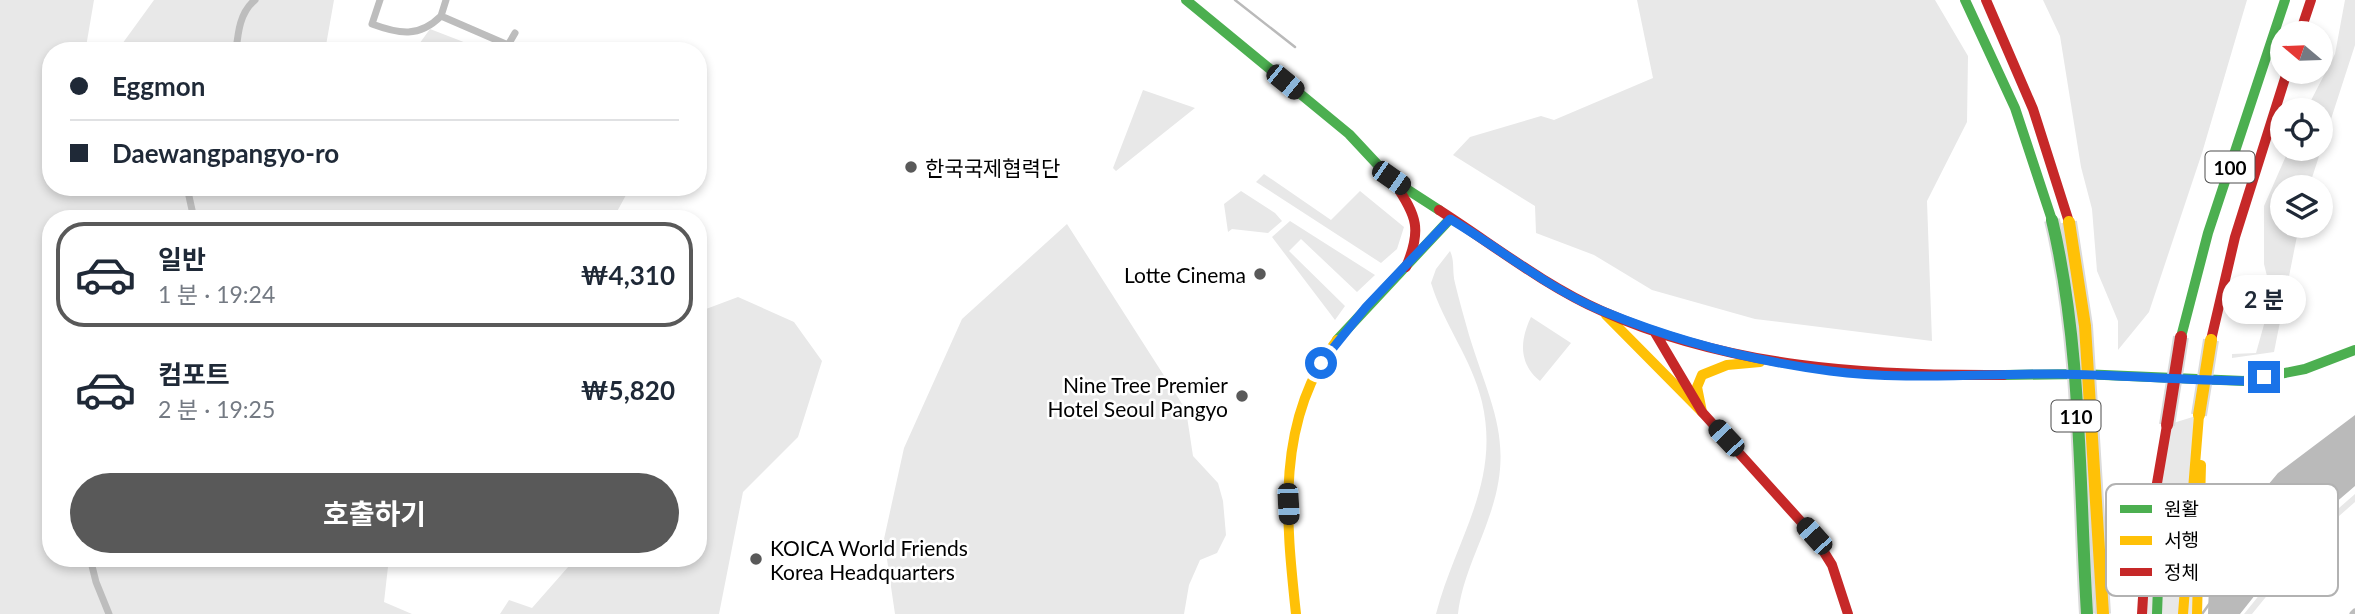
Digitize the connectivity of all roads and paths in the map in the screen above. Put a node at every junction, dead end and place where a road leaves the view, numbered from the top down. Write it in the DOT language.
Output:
graph roads {
  1 [pos="255,0"];
  2 [pos="380,0"];
  3 [pos="446,0"];
  4 [pos="1186,0"];
  5 [pos="1965,0"];
  6 [pos="1986,0"];
  7 [pos="2285,0"];
  8 [pos="2311,0"];
  9 [pos="441,16"];
  10 [pos="2304,21"];
  11 [pos="515,33"];
  12 [pos="237,42"];
  13 [pos="501,42"];
  14 [pos="510,42"];
  15 [pos="2283,84"];
  16 [pos="1391,178"];
  17 [pos="1450,219"];
  18 [pos="1406,267"];
  19 [pos="1601,311"];
  20 [pos="1654,331"];
  21 [pos="2355,350"];
  22 [pos="1771,362"];
  23 [pos="1702,412"];
  24 [pos="2199,415"];
  25 [pos="2167,425"];
  26 [pos="2157,484"];
  27 [pos="2162,484"];
  28 [pos="2193,484"];
  29 [pos="2201,484"];
  30 [pos="92,567"];
  31 [pos="2143,596"];
  32 [pos="2157,596"];
  33 [pos="2184,596"];
  34 [pos="2198,596"];
  35 [pos="110,614"];
  36 [pos="1296,614"];
  37 [pos="1848,614"];
  38 [pos="2087,614"];
  39 [pos="2103,614"];
  40 [pos="2142,614"];
  41 [pos="2157,614"];
  42 [pos="2183,614"];
  43 [pos="2197,614"];
  1 -- 12 [label="street"];
  2 -- 9 [label="street"];
  3 -- 9 [label="street"];
  4 -- 16 [label="main road"];
  5 -- 38 [label="main road, 110, bridge"];
  6 -- 39 [label="main road, 110, bridge"];
  7 -- 25 [label="main road, 100, bridge"];
  8 -- 10 [label="main road"];
  9 -- 13 [label="street"];
  11 -- 14 [label="street"];
  15 -- 24 [label="main road, 100, bridge"];
  16 -- 17 [label="main road"];
  16 -- 18 [label="main road"];
  17 -- 18 [label="main road"];
  17 -- 19 [label="main road"];
  18 -- 36 [label="main road"];
  19 -- 20 [label="main road"];
  19 -- 23 [label="main road"];
  20 -- 22 [label="main road"];
  20 -- 23 [label="main road"];
  21 -- 22 [label="main road"];
  22 -- 23 [label="main road"];
  23 -- 37 [label="main road"];
  24 -- 28 [label="main road, 100"];
  24 -- 29 [label="main road"];
  25 -- 26 [label="main road"];
  25 -- 27 [label="main road, 100"];
  30 -- 35 [label="street"];
  31 -- 40 [label="main road"];
  32 -- 41 [label="main road, 100"];
  33 -- 42 [label="main road, 100"];
  34 -- 43 [label="main road"];
}
